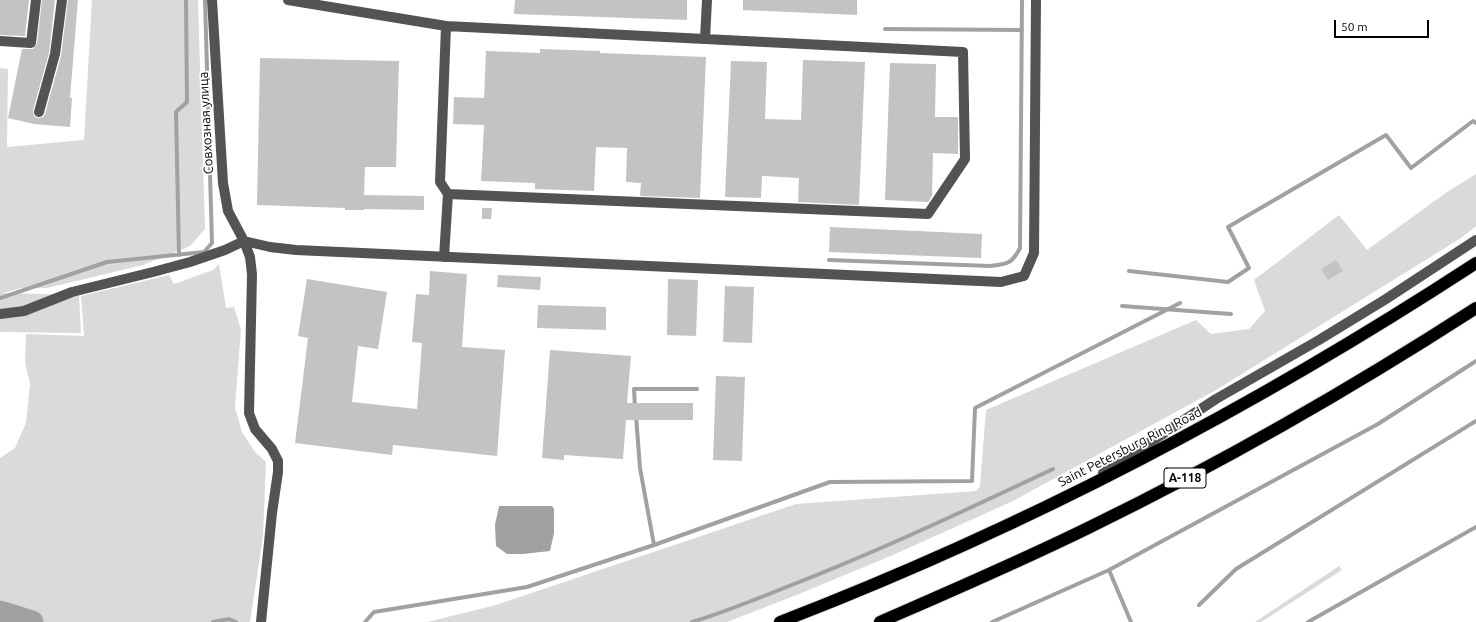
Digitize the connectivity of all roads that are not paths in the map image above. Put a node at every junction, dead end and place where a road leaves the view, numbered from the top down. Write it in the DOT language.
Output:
graph roads {
  1 [pos="36,0"];
  2 [pos="62,0"];
  3 [pos="212,0"];
  4 [pos="288,0"];
  5 [pos="707,0"];
  6 [pos="1036,0"];
  7 [pos="446,26"];
  8 [pos="705,39"];
  9 [pos="0,41"];
  10 [pos="39,112"];
  11 [pos="448,194"];
  12 [pos="244,240"];
  13 [pos="1476,240"];
  14 [pos="444,257"];
  15 [pos="1476,263"];
  16 [pos="1476,308"];
  17 [pos="0,314"];
  18 [pos="1071,494"];
  19 [pos="261,622"];
  20 [pos="780,622"];
  21 [pos="880,622"];
  1 -- 9 [label="street"];
  2 -- 10 [label="street"];
  3 -- 12 [label="street, Совхозная улица"];
  4 -- 7 [label="street"];
  5 -- 8 [label="street"];
  6 -- 14 [label="street"];
  7 -- 8 [label="street"];
  7 -- 11 [label="street"];
  8 -- 11 [label="street"];
  11 -- 14 [label="street"];
  12 -- 14 [label="street"];
  12 -- 17 [label="street"];
  12 -- 19 [label="street, Совхозная улица"];
  13 -- 18 [label="street"];
  15 -- 18 [label="highway, Saint Petersburg Ring Road / А-118"];
  16 -- 21 [label="highway, А-118"];
  18 -- 20 [label="highway, Saint Petersburg Ring Road / А-118"];
}
